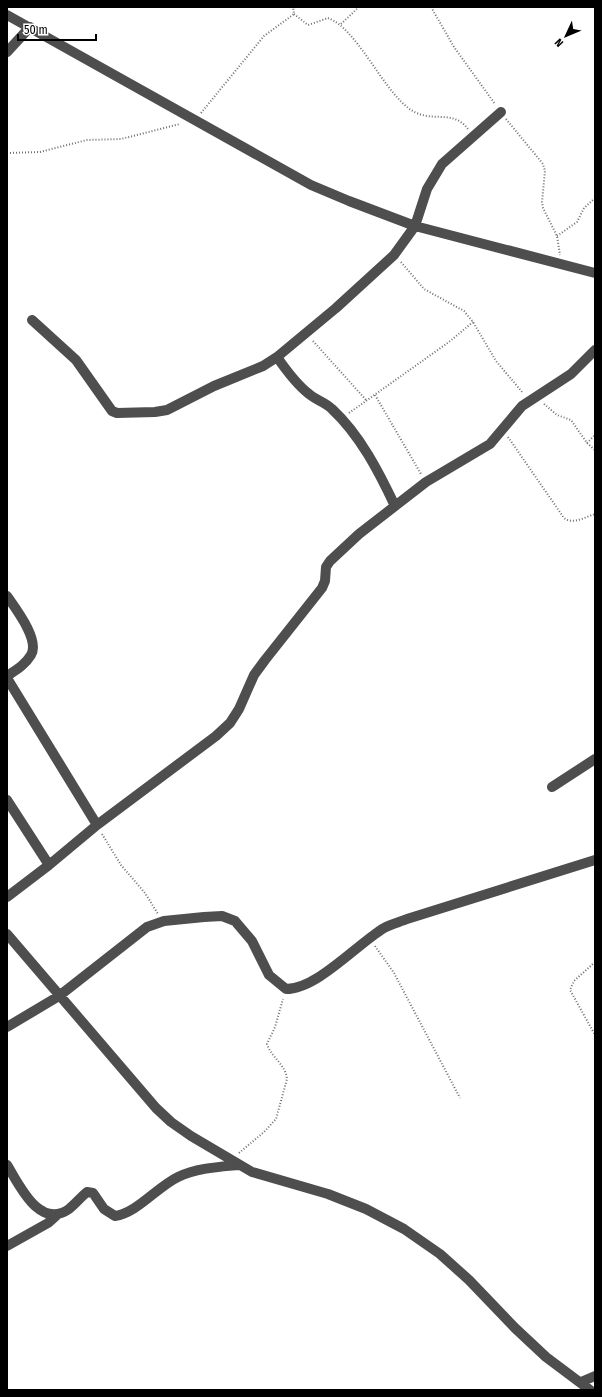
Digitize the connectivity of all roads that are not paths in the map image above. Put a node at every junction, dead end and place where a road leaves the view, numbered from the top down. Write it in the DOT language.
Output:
graph roads {
  1 [pos="7,15"];
  2 [pos="30,27"];
  3 [pos="7,52"];
  4 [pos="501,112"];
  5 [pos="415,226"];
  6 [pos="595,273"];
  7 [pos="32,320"];
  8 [pos="595,350"];
  9 [pos="277,357"];
  10 [pos="395,506"];
  11 [pos="7,596"];
  12 [pos="7,677"];
  13 [pos="595,759"];
  14 [pos="552,787"];
  15 [pos="7,800"];
  16 [pos="97,825"];
  17 [pos="595,860"];
  18 [pos="49,866"];
  19 [pos="7,897"];
  20 [pos="7,934"];
  21 [pos="59,996"];
  22 [pos="7,1027"];
  23 [pos="234,1163"];
  24 [pos="7,1165"];
  25 [pos="58,1214"];
  26 [pos="7,1246"];
  27 [pos="595,1376"];
  28 [pos="581,1382"];
  29 [pos="590,1390"];
  1 -- 2 [label="street"];
  2 -- 3 [label="street"];
  2 -- 5 [label="street"];
  4 -- 5 [label="street"];
  5 -- 6 [label="street"];
  5 -- 9 [label="street"];
  7 -- 9 [label="street"];
  8 -- 10 [label="street"];
  9 -- 10 [label="street"];
  10 -- 16 [label="street"];
  11 -- 12 [label="street"];
  12 -- 16 [label="street"];
  13 -- 14 [label="street"];
  15 -- 18 [label="street"];
  16 -- 18 [label="street"];
  17 -- 21 [label="street"];
  18 -- 19 [label="street"];
  20 -- 21 [label="street"];
  21 -- 22 [label="street"];
  21 -- 23 [label="street"];
  23 -- 25 [label="street"];
  23 -- 28 [label="street"];
  24 -- 25 [label="street"];
  25 -- 26 [label="street"];
  27 -- 28 [label="street"];
  28 -- 29 [label="street"];
}
